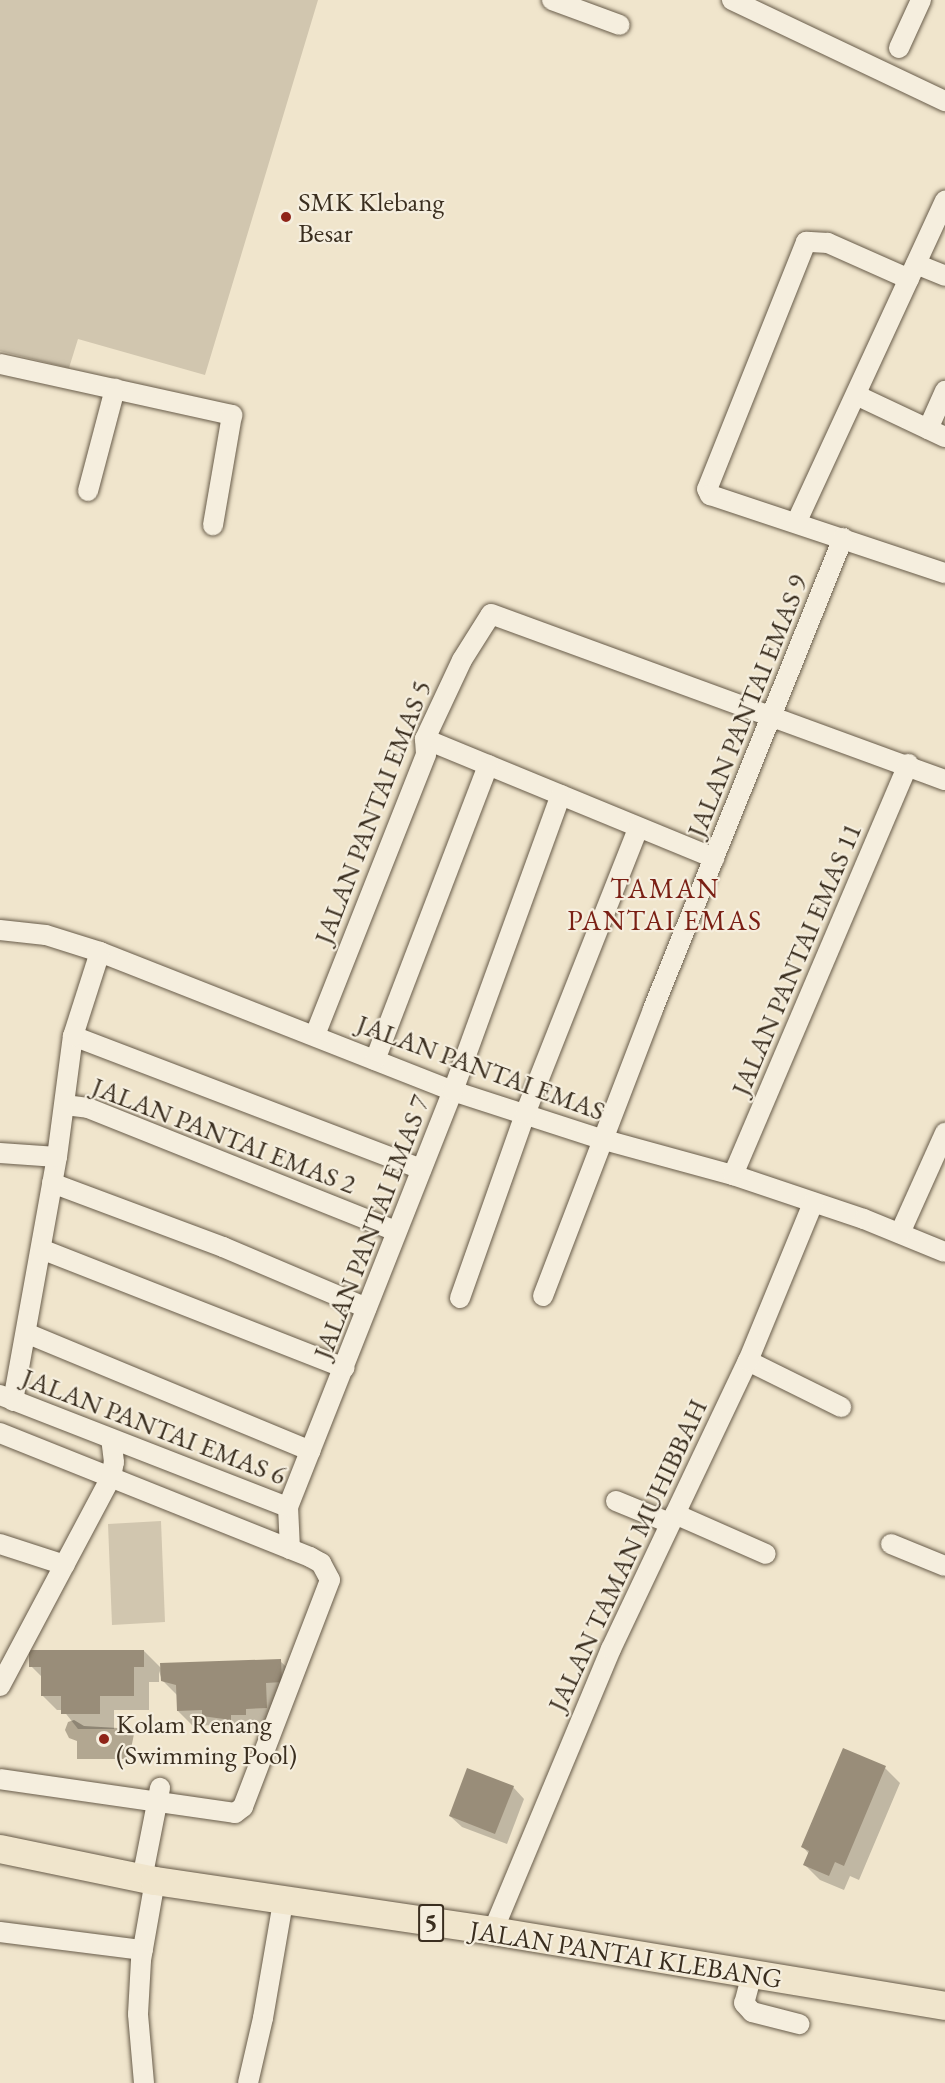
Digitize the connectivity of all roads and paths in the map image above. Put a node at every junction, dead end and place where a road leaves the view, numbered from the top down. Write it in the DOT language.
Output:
graph roads {
  1 [pos="552,0"];
  2 [pos="732,0"];
  3 [pos="921,0"];
  4 [pos="620,25"];
  5 [pos="899,48"];
  6 [pos="945,101"];
  7 [pos="945,201"];
  8 [pos="912,272"];
  9 [pos="945,276"];
  10 [pos="0,364"];
  11 [pos="115,389"];
  12 [pos="945,391"];
  13 [pos="856,395"];
  14 [pos="936,433"];
  15 [pos="88,491"];
  16 [pos="797,521"];
  17 [pos="213,525"];
  18 [pos="843,538"];
  19 [pos="945,573"];
  20 [pos="771,716"];
  21 [pos="425,739"];
  22 [pos="488,765"];
  23 [pos="908,765"];
  24 [pos="945,780"];
  25 [pos="561,795"];
  26 [pos="638,828"];
  27 [pos="714,858"];
  28 [pos="0,930"];
  29 [pos="100,952"];
  30 [pos="315,1035"];
  31 [pos="73,1036"];
  32 [pos="375,1059"];
  33 [pos="453,1091"];
  34 [pos="65,1105"];
  35 [pos="525,1114"];
  36 [pos="945,1133"];
  37 [pos="602,1139"];
  38 [pos="0,1153"];
  39 [pos="57,1157"];
  40 [pos="421,1168"];
  41 [pos="733,1175"];
  42 [pos="52,1183"];
  43 [pos="813,1203"];
  44 [pos="396,1230"];
  45 [pos="900,1233"];
  46 [pos="41,1250"];
  47 [pos="945,1252"];
  48 [pos="543,1296"];
  49 [pos="460,1298"];
  50 [pos="367,1308"];
  51 [pos="26,1333"];
  52 [pos="748,1361"];
  53 [pos="345,1368"];
  54 [pos="7,1398"];
  55 [pos="841,1407"];
  56 [pos="0,1433"];
  57 [pos="111,1438"];
  58 [pos="311,1451"];
  59 [pos="111,1477"];
  60 [pos="616,1501"];
  61 [pos="288,1507"];
  62 [pos="673,1518"];
  63 [pos="0,1544"];
  64 [pos="891,1544"];
  65 [pos="290,1549"];
  66 [pos="766,1554"];
  67 [pos="64,1565"];
  68 [pos="945,1566"];
  69 [pos="0,1686"];
  70 [pos="0,1779"];
  71 [pos="159,1795"];
  72 [pos="0,1849"];
  73 [pos="148,1880"];
  74 [pos="283,1902"];
  75 [pos="493,1931"];
  76 [pos="0,1932"];
  77 [pos="142,1955"];
  78 [pos="752,1974"];
  79 [pos="862,1992"];
  80 [pos="945,2006"];
  81 [pos="945,2020"];
  82 [pos="799,2024"];
  83 [pos="144,2083"];
  84 [pos="248,2083"];
  1 -- 4 [label="street"];
  2 -- 6 [label="street"];
  3 -- 5 [label="street"];
  7 -- 8 [label="street"];
  8 -- 9 [label="street"];
  8 -- 13 [label="street"];
  8 -- 16 [label="street"];
  10 -- 11 [label="street"];
  11 -- 15 [label="street"];
  11 -- 17 [label="street"];
  12 -- 14 [label="street"];
  13 -- 14 [label="street"];
  13 -- 16 [label="street"];
  16 -- 18 [label="street"];
  18 -- 19 [label="street"];
  18 -- 20 [label="street, JALAN PANTAI EMAS 9"];
  20 -- 21 [label="street, JALAN PANTAI EMAS 5"];
  20 -- 23 [label="street"];
  20 -- 27 [label="street, JALAN PANTAI EMAS 9"];
  21 -- 22 [label="street"];
  21 -- 30 [label="street, JALAN PANTAI EMAS 5"];
  22 -- 25 [label="street"];
  22 -- 32 [label="street"];
  23 -- 24 [label="street"];
  23 -- 41 [label="street, JALAN PANTAI EMAS 11"];
  25 -- 26 [label="street"];
  25 -- 33 [label="street, JALAN PANTAI EMAS 7"];
  26 -- 27 [label="street"];
  26 -- 35 [label="street"];
  27 -- 37 [label="street, JALAN PANTAI EMAS 9"];
  28 -- 29 [label="street, JALAN PANTAI EMAS"];
  29 -- 30 [label="street, JALAN PANTAI EMAS"];
  29 -- 31 [label="street"];
  30 -- 32 [label="street, JALAN PANTAI EMAS"];
  31 -- 34 [label="street"];
  31 -- 40 [label="street"];
  32 -- 33 [label="street, JALAN PANTAI EMAS"];
  33 -- 35 [label="street, JALAN PANTAI EMAS"];
  33 -- 40 [label="street, JALAN PANTAI EMAS 7"];
  34 -- 39 [label="street"];
  34 -- 44 [label="street, JALAN PANTAI EMAS 2"];
  35 -- 37 [label="street, JALAN PANTAI EMAS"];
  35 -- 49 [label="street"];
  36 -- 45 [label="street"];
  37 -- 41 [label="street, JALAN PANTAI EMAS"];
  37 -- 48 [label="street, JALAN PANTAI EMAS 9"];
  38 -- 39 [label="street"];
  39 -- 42 [label="street"];
  40 -- 44 [label="street, JALAN PANTAI EMAS 7"];
  41 -- 43 [label="street, JALAN PANTAI EMAS"];
  42 -- 46 [label="street"];
  42 -- 50 [label="street"];
  43 -- 45 [label="street, JALAN PANTAI EMAS"];
  43 -- 52 [label="street, JALAN TAMAN MUHIBBAH"];
  44 -- 50 [label="street, JALAN PANTAI EMAS 7"];
  45 -- 47 [label="street, JALAN PANTAI EMAS"];
  46 -- 51 [label="street"];
  46 -- 53 [label="street"];
  50 -- 53 [label="street, JALAN PANTAI EMAS 7"];
  51 -- 54 [label="street"];
  51 -- 58 [label="street"];
  52 -- 55 [label="street"];
  52 -- 62 [label="street, JALAN TAMAN MUHIBBAH"];
  53 -- 58 [label="street, JALAN PANTAI EMAS 7"];
  54 -- 57 [label="street, JALAN PANTAI EMAS 6"];
  56 -- 59 [label="street"];
  57 -- 59 [label="street"];
  57 -- 61 [label="street, JALAN PANTAI EMAS 6"];
  58 -- 61 [label="street, JALAN PANTAI EMAS 7"];
  59 -- 65 [label="street"];
  59 -- 67 [label="street"];
  60 -- 62 [label="street"];
  61 -- 65 [label="street"];
  62 -- 66 [label="street"];
  62 -- 75 [label="street, JALAN TAMAN MUHIBBAH"];
  63 -- 67 [label="street"];
  64 -- 68 [label="street"];
  65 -- 71 [label="street"];
  67 -- 69 [label="street"];
  70 -- 71 [label="street"];
  71 -- 73 [label="street"];
  72 -- 73 [label="highway, JALAN PANTAI KLEBANG / 5"];
  73 -- 74 [label="highway, JALAN PANTAI KLEBANG / 5"];
  73 -- 77 [label="street"];
  74 -- 75 [label="highway, JALAN PANTAI KLEBANG / 5"];
  74 -- 84 [label="street"];
  75 -- 78 [label="highway, JALAN PANTAI KLEBANG / 5"];
  76 -- 77 [label="street"];
  77 -- 83 [label="street"];
  78 -- 79 [label="highway, JALAN PANTAI KLEBANG / 5"];
  78 -- 82 [label="street"];
  79 -- 80 [label="highway, JALAN PANTAI KLEBANG / 5"];
  79 -- 81 [label="highway, JALAN PANTAI KLEBANG / 5"];
}
